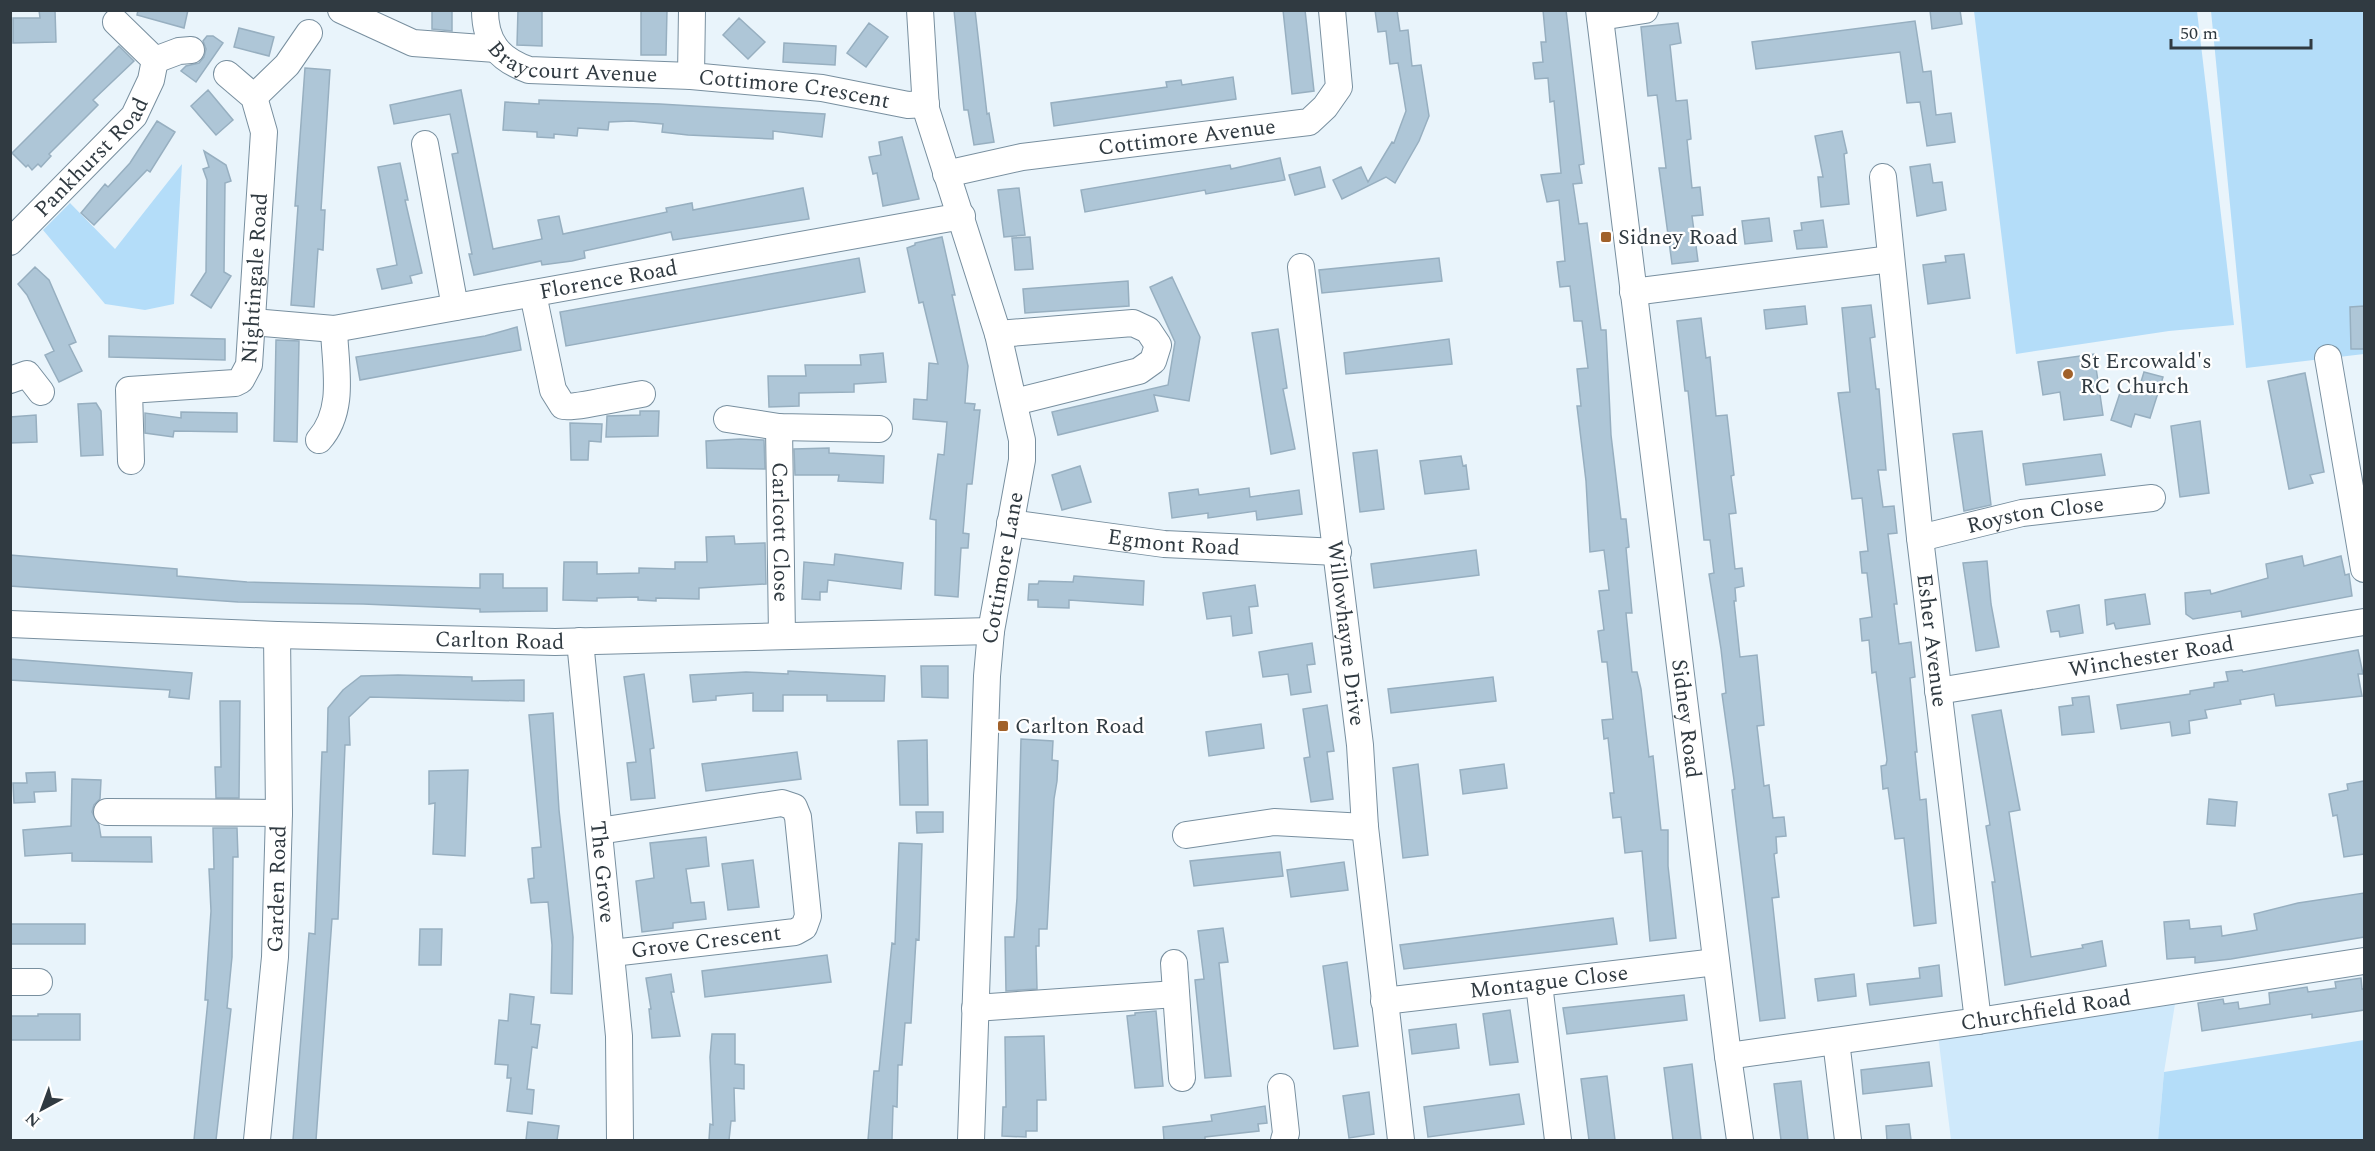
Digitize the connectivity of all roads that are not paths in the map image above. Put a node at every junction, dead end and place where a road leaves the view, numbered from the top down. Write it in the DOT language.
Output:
graph roads {
  1 [pos="342,10"];
  2 [pos="485,10"];
  3 [pos="692,10"];
  4 [pos="920,10"];
  5 [pos="1332,10"];
  6 [pos="1645,10"];
  7 [pos="1599,14"];
  8 [pos="116,22"];
  9 [pos="309,33"];
  10 [pos="496,49"];
  11 [pos="191,50"];
  12 [pos="155,60"];
  13 [pos="227,74"];
  14 [pos="691,76"];
  15 [pos="254,97"];
  16 [pos="926,104"];
  17 [pos="426,144"];
  18 [pos="946,174"];
  19 [pos="1883,177"];
  20 [pos="962,216"];
  21 [pos="10,242"];
  22 [pos="1891,259"];
  23 [pos="1301,267"];
  24 [pos="1633,292"];
  25 [pos="533,294"];
  26 [pos="455,307"];
  27 [pos="253,322"];
  28 [pos="334,328"];
  29 [pos="998,334"];
  30 [pos="2328,358"];
  31 [pos="10,380"];
  32 [pos="41,392"];
  33 [pos="642,394"];
  34 [pos="1015,402"];
  35 [pos="727,419"];
  36 [pos="779,427"];
  37 [pos="879,429"];
  38 [pos="319,440"];
  39 [pos="130,461"];
  40 [pos="2152,498"];
  41 [pos="1010,523"];
  42 [pos="1920,538"];
  43 [pos="1338,552"];
  44 [pos="2364,569"];
  45 [pos="2364,622"];
  46 [pos="10,624"];
  47 [pos="991,631"];
  48 [pos="277,635"];
  49 [pos="782,636"];
  50 [pos="580,641"];
  51 [pos="1938,691"];
  52 [pos="107,812"];
  53 [pos="279,813"];
  54 [pos="1365,827"];
  55 [pos="599,831"];
  56 [pos="1186,836"];
  57 [pos="612,953"];
  58 [pos="2364,961"];
  59 [pos="1716,962"];
  60 [pos="1174,963"];
  61 [pos="10,982"];
  62 [pos="39,982"];
  63 [pos="1539,984"];
  64 [pos="1176,994"];
  65 [pos="1384,1001"];
  66 [pos="975,1008"];
  67 [pos="1978,1021"];
  68 [pos="1836,1041"];
  69 [pos="1728,1056"];
  70 [pos="1182,1078"];
  71 [pos="1281,1087"];
  72 [pos="257,1140"];
  73 [pos="621,1140"];
  74 [pos="971,1140"];
  75 [pos="1284,1140"];
  76 [pos="1401,1140"];
  77 [pos="1558,1140"];
  78 [pos="1740,1140"];
  79 [pos="1848,1140"];
  1 -- 10 [label="street"];
  2 -- 10 [label="street, Braycourt Avenue"];
  3 -- 14 [label="street, Cottimore Crescent"];
  4 -- 16 [label="street, Cottimore Lane"];
  5 -- 18 [label="street, Cottimore Avenue"];
  6 -- 7 [label="street"];
  7 -- 24 [label="street, Sidney Road"];
  8 -- 12 [label="street"];
  9 -- 15 [label="street"];
  10 -- 14 [label="street, Braycourt Avenue"];
  11 -- 12 [label="street"];
  12 -- 21 [label="street, Pankhurst Road"];
  13 -- 15 [label="street"];
  14 -- 16 [label="street, Cottimore Crescent"];
  15 -- 27 [label="street, Nightingale Road"];
  16 -- 18 [label="street, Cottimore Lane"];
  17 -- 26 [label="street"];
  18 -- 20 [label="street, Cottimore Lane"];
  19 -- 22 [label="street, Esher Avenue"];
  20 -- 25 [label="street, Florence Road"];
  20 -- 29 [label="street, Cottimore Lane"];
  22 -- 24 [label="street"];
  22 -- 42 [label="street, Esher Avenue"];
  23 -- 43 [label="street, Willowhayne Drive"];
  24 -- 59 [label="street, Sidney Road"];
  25 -- 26 [label="street, Florence Road"];
  25 -- 33 [label="street"];
  26 -- 28 [label="street, Florence Road"];
  27 -- 28 [label="street, Florence Road"];
  27 -- 39 [label="street, Nightingale Road"];
  28 -- 38 [label="street"];
  29 -- 34 [label="street, Cottimore Lane"];
  29 -- 34 [label="street"];
  30 -- 44 [label="street"];
  31 -- 32 [label="street"];
  34 -- 41 [label="street, Cottimore Lane"];
  35 -- 36 [label="street"];
  36 -- 37 [label="street"];
  36 -- 49 [label="street, Carlcott Close"];
  40 -- 42 [label="street, Royston Close"];
  41 -- 43 [label="street, Egmont Road"];
  41 -- 47 [label="street, Cottimore Lane"];
  42 -- 51 [label="street, Esher Avenue"];
  43 -- 54 [label="street, Willowhayne Drive"];
  45 -- 51 [label="street, Winchester Road"];
  46 -- 48 [label="street, Carlton Road"];
  47 -- 49 [label="street, Carlton Road"];
  47 -- 66 [label="street, Cottimore Lane"];
  48 -- 50 [label="street, Carlton Road"];
  48 -- 53 [label="street, Garden Road"];
  49 -- 50 [label="street, Carlton Road"];
  50 -- 55 [label="street, The Grove"];
  51 -- 67 [label="street, Esher Avenue"];
  52 -- 53 [label="street"];
  53 -- 72 [label="street, Garden Road"];
  54 -- 56 [label="street"];
  54 -- 65 [label="street, Willowhayne Drive"];
  55 -- 57 [label="street, The Grove"];
  55 -- 57 [label="street, Grove Crescent"];
  57 -- 73 [label="street, The Grove"];
  58 -- 67 [label="street, Churchfield Road"];
  59 -- 63 [label="street, Montague Close"];
  59 -- 69 [label="street, Sidney Road"];
  60 -- 64 [label="street"];
  61 -- 62 [label="street"];
  63 -- 65 [label="street, Montague Close"];
  63 -- 77 [label="street"];
  64 -- 66 [label="street"];
  64 -- 70 [label="street"];
  65 -- 76 [label="street, Willowhayne Drive"];
  66 -- 74 [label="street, Cottimore Lane"];
  67 -- 68 [label="street, Churchfield Road"];
  68 -- 69 [label="street, Churchfield Road"];
  68 -- 79 [label="street"];
  69 -- 78 [label="street, Sidney Road"];
  71 -- 75 [label="street"];
}
